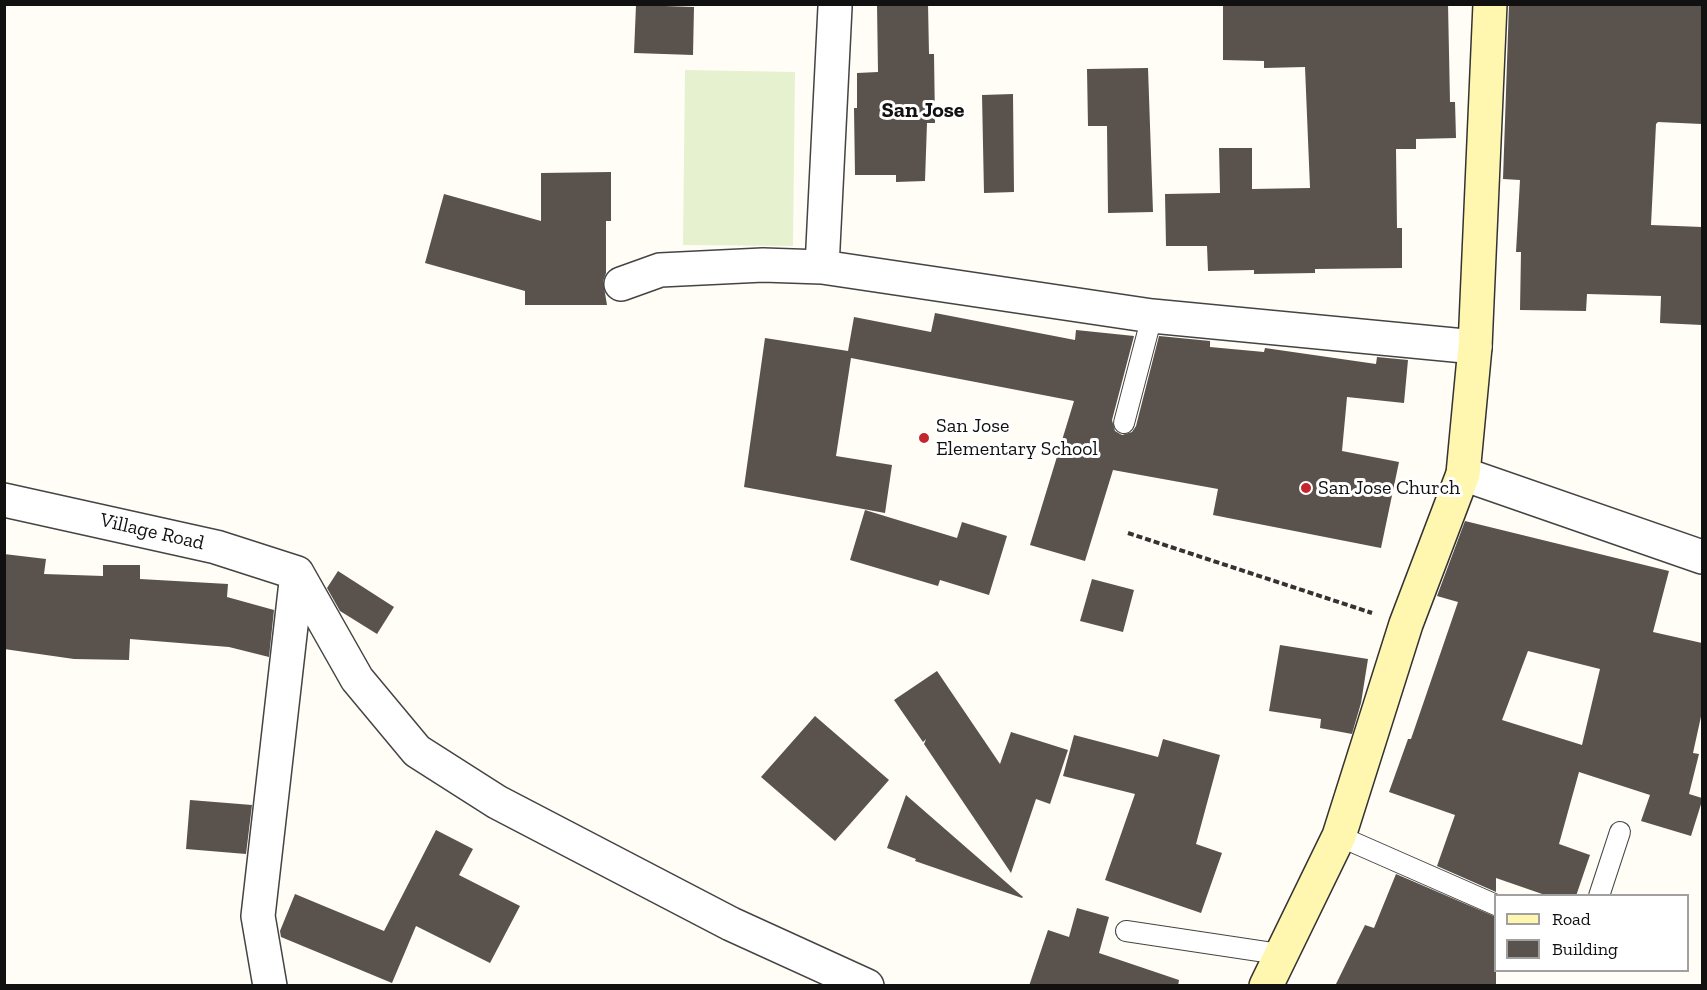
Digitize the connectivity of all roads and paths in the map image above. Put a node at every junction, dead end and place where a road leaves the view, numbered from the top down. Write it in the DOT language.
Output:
graph roads {
  1 [pos="1490,4"];
  2 [pos="835,7"];
  3 [pos="822,267"];
  4 [pos="621,284"];
  5 [pos="1152,316"];
  6 [pos="1475,346"];
  7 [pos="1124,423"];
  8 [pos="1462,474"];
  9 [pos="4,500"];
  10 [pos="1128,533"];
  11 [pos="1702,557"];
  12 [pos="297,573"];
  13 [pos="1406,624"];
  14 [pos="1620,832"];
  15 [pos="1339,837"];
  16 [pos="1600,894"];
  17 [pos="1494,904"];
  18 [pos="1126,931"];
  19 [pos="1279,954"];
  20 [pos="270,986"];
  21 [pos="867,986"];
  22 [pos="1266,986"];
  1 -- 6 [label="main road"];
  2 -- 3 [label="street"];
  3 -- 4 [label="street"];
  3 -- 5 [label="street"];
  5 -- 6 [label="street"];
  5 -- 7 [label="lane"];
  6 -- 8 [label="main road"];
  8 -- 11 [label="street"];
  8 -- 13 [label="main road"];
  9 -- 12 [label="street, Village Road"];
  10 -- 13 [label="path"];
  12 -- 20 [label="street"];
  12 -- 21 [label="street"];
  13 -- 15 [label="main road"];
  14 -- 16 [label="lane"];
  15 -- 17 [label="lane"];
  15 -- 19 [label="main road"];
  18 -- 19 [label="lane"];
  19 -- 22 [label="main road"];
}
